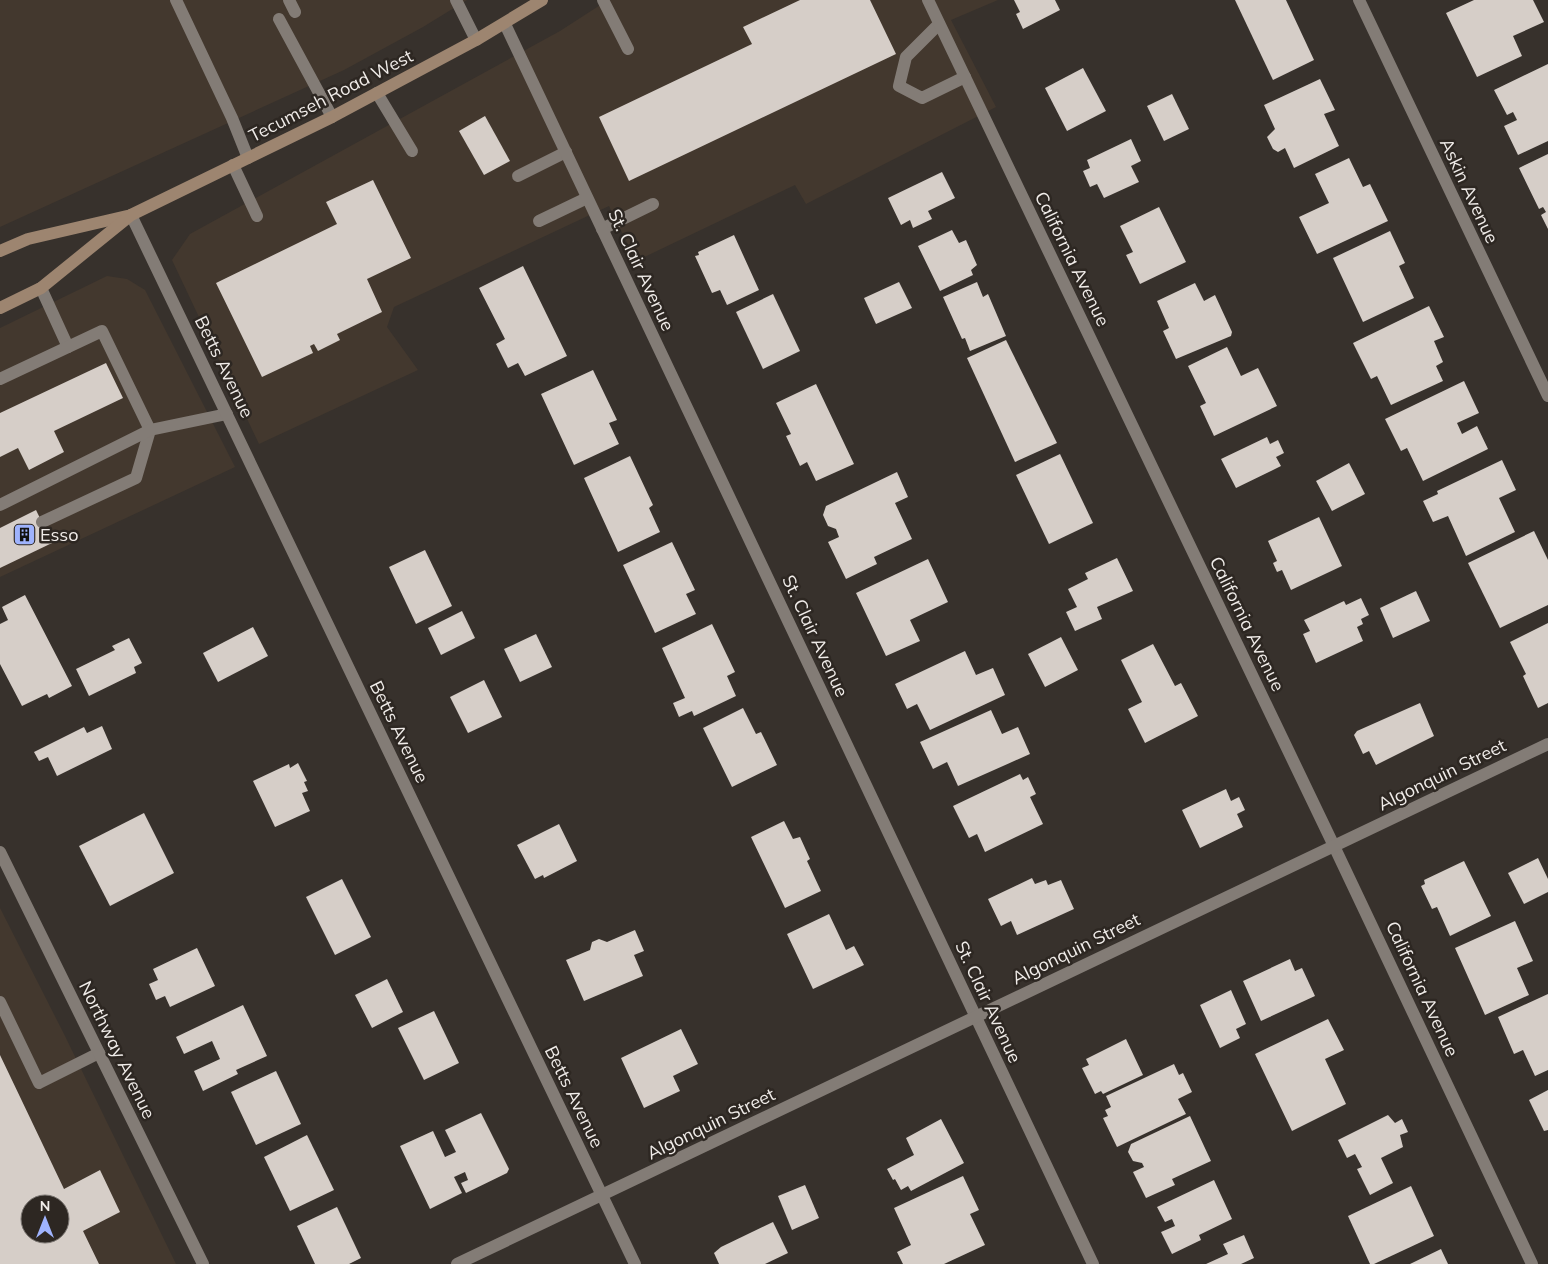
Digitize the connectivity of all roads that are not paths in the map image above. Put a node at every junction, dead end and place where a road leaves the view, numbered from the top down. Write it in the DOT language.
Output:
graph roads {
  1 [pos="176,0"];
  2 [pos="289,0"];
  3 [pos="456,0"];
  4 [pos="542,0"];
  5 [pos="603,0"];
  6 [pos="928,0"];
  7 [pos="1359,0"];
  8 [pos="295,12"];
  9 [pos="279,20"];
  10 [pos="505,24"];
  11 [pos="939,24"];
  12 [pos="476,40"];
  13 [pos="628,49"];
  14 [pos="965,77"];
  15 [pos="377,93"];
  16 [pos="332,117"];
  17 [pos="412,151"];
  18 [pos="566,152"];
  19 [pos="248,158"];
  20 [pos="232,165"];
  21 [pos="518,176"];
  22 [pos="587,198"];
  23 [pos="653,204"];
  24 [pos="131,215"];
  25 [pos="257,216"];
  26 [pos="539,221"];
  27 [pos="602,228"];
  28 [pos="0,251"];
  29 [pos="41,288"];
  30 [pos="0,308"];
  31 [pos="68,347"];
  32 [pos="0,379"];
  33 [pos="1548,396"];
  34 [pos="227,414"];
  35 [pos="150,430"];
  36 [pos="0,505"];
  37 [pos="42,522"];
  38 [pos="1548,744"];
  39 [pos="1334,846"];
  40 [pos="0,852"];
  41 [pos="0,1002"];
  42 [pos="976,1016"];
  43 [pos="99,1053"];
  44 [pos="602,1195"];
  45 [pos="203,1264"];
  46 [pos="457,1264"];
  47 [pos="635,1264"];
  48 [pos="1093,1264"];
  49 [pos="1532,1264"];
  1 -- 19 [label="street"];
  2 -- 8 [label="street"];
  3 -- 12 [label="street"];
  4 -- 10 [label="main road, Tecumseh Road West"];
  5 -- 13 [label="street"];
  6 -- 11 [label="street, California Avenue"];
  7 -- 33 [label="street, Askin Avenue"];
  9 -- 16 [label="street"];
  10 -- 12 [label="main road, Tecumseh Road West"];
  10 -- 18 [label="street, St. Clair Avenue"];
  11 -- 14 [label="street, California Avenue"];
  11 -- 14 [label="street"];
  12 -- 15 [label="main road, Tecumseh Road West"];
  14 -- 39 [label="street, California Avenue"];
  15 -- 16 [label="main road, Tecumseh Road West"];
  15 -- 17 [label="street"];
  16 -- 19 [label="main road, Tecumseh Road West"];
  18 -- 21 [label="street"];
  18 -- 22 [label="street, St. Clair Avenue"];
  19 -- 20 [label="main road, Tecumseh Road West"];
  20 -- 24 [label="main road, Tecumseh Road West"];
  20 -- 25 [label="street"];
  22 -- 26 [label="street"];
  22 -- 27 [label="street, St. Clair Avenue"];
  23 -- 27 [label="street"];
  24 -- 28 [label="main road, Tecumseh Road West"];
  24 -- 29 [label="main road, Tecumseh Road West"];
  24 -- 34 [label="street, Betts Avenue"];
  27 -- 42 [label="street, St. Clair Avenue"];
  29 -- 30 [label="main road, Tecumseh Road West"];
  29 -- 31 [label="street"];
  31 -- 32 [label="street"];
  31 -- 35 [label="street"];
  34 -- 35 [label="street"];
  34 -- 44 [label="street, Betts Avenue"];
  35 -- 36 [label="street"];
  35 -- 37 [label="street"];
  38 -- 39 [label="street, Algonquin Street"];
  39 -- 42 [label="street, Algonquin Street"];
  39 -- 49 [label="street, California Avenue"];
  40 -- 43 [label="street, Northway Avenue"];
  41 -- 43 [label="street"];
  42 -- 44 [label="street, Algonquin Street"];
  42 -- 48 [label="street, St. Clair Avenue"];
  43 -- 45 [label="street, Northway Avenue"];
  44 -- 46 [label="street, Algonquin Street"];
  44 -- 47 [label="street, Betts Avenue"];
}
